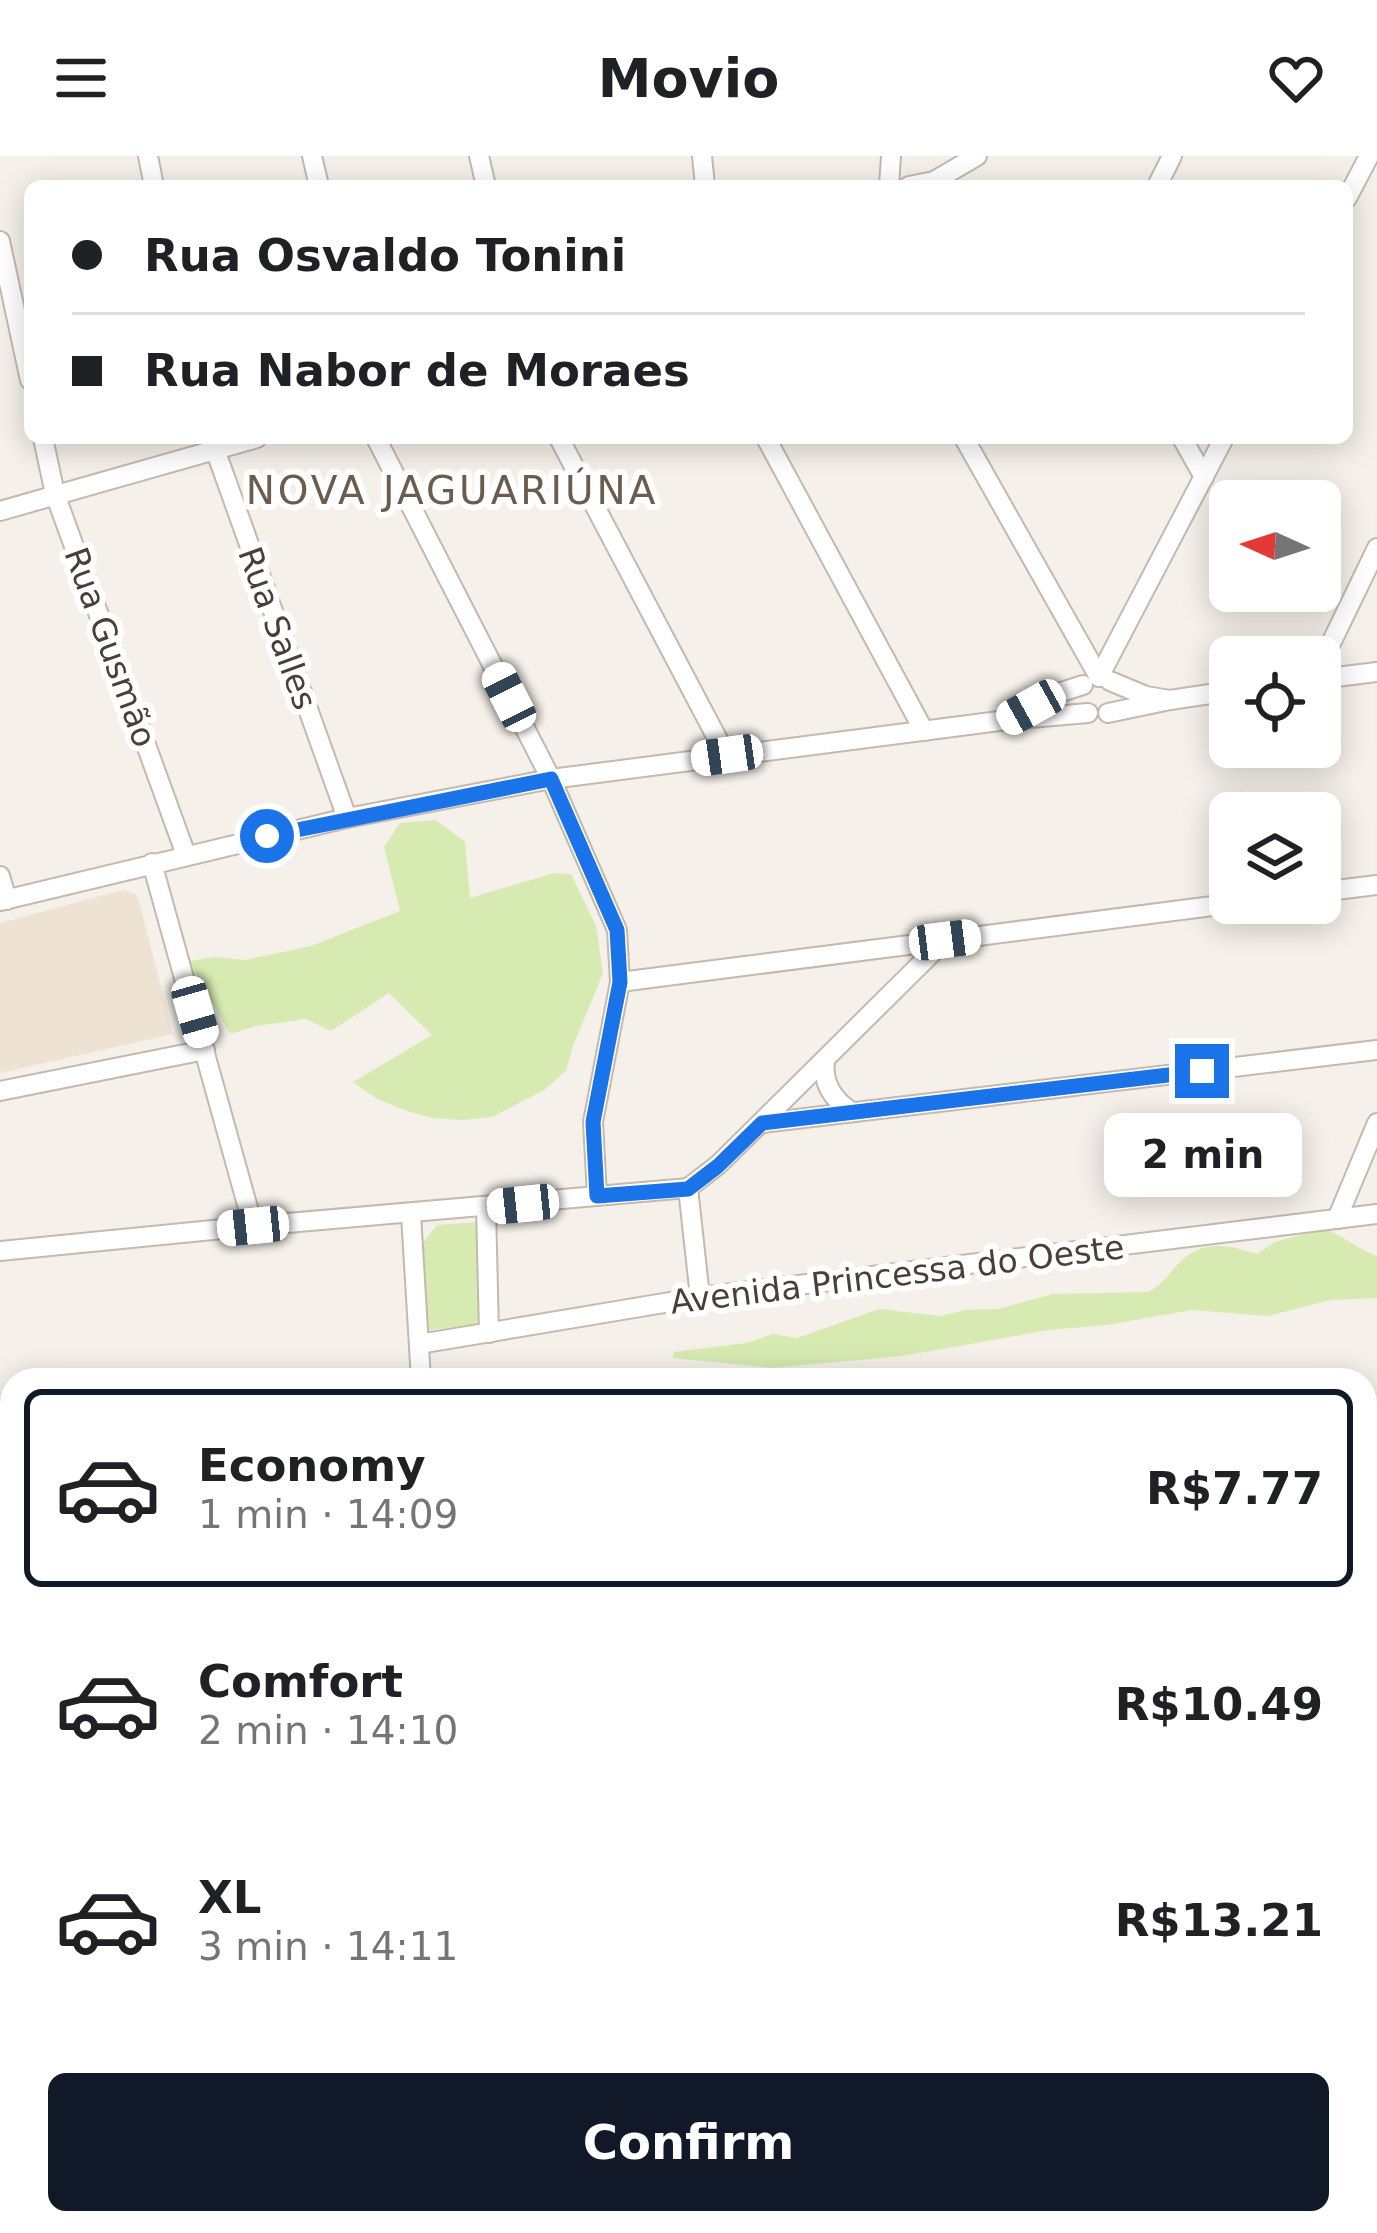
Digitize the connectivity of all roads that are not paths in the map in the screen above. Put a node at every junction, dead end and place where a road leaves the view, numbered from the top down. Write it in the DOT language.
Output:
graph roads {
  1 [pos="977,156"];
  2 [pos="1369,156"];
  3 [pos="936,180"];
  4 [pos="1353,187"];
  5 [pos="0,241"];
  6 [pos="24,352"];
  7 [pos="44,444"];
  8 [pos="212,444"];
  9 [pos="379,444"];
  10 [pos="562,444"];
  11 [pos="769,444"];
  12 [pos="967,444"];
  13 [pos="1185,444"];
  14 [pos="1221,444"];
  15 [pos="1204,477"];
  16 [pos="55,494"];
  17 [pos="0,511"];
  18 [pos="1377,548"];
  19 [pos="1334,636"];
  20 [pos="1377,672"];
  21 [pos="1341,676"];
  22 [pos="1097,681"];
  23 [pos="1209,695"];
  24 [pos="1170,700"];
  25 [pos="1098,713"];
  26 [pos="1006,720"];
  27 [pos="924,731"];
  28 [pos="727,755"];
  29 [pos="551,779"];
  30 [pos="347,818"];
  31 [pos="186,854"];
  32 [pos="152,863"];
  33 [pos="0,876"];
  34 [pos="1377,885"];
  35 [pos="1341,889"];
  36 [pos="4,901"];
  37 [pos="1209,906"];
  38 [pos="945,940"];
  39 [pos="620,982"];
  40 [pos="205,1050"];
  41 [pos="1377,1050"];
  42 [pos="825,1060"];
  43 [pos="0,1091"];
  44 [pos="852,1112"];
  45 [pos="762,1123"];
  46 [pos="1377,1124"];
  47 [pos="688,1189"];
  48 [pos="597,1196"];
  49 [pos="486,1207"];
  50 [pos="411,1214"];
  51 [pos="1377,1214"];
  52 [pos="1336,1219"];
  53 [pos="253,1226"];
  54 [pos="0,1251"];
  55 [pos="700,1297"];
  56 [pos="489,1333"];
  57 [pos="419,1344"];
  58 [pos="420,1368"];
  1 -- 3 [label="street"];
  2 -- 4 [label="street"];
  5 -- 6 [label="street"];
  7 -- 16 [label="street, Rua Gusmão"];
  8 -- 16 [label="street"];
  8 -- 30 [label="street, Rua Salles"];
  9 -- 29 [label="street"];
  10 -- 28 [label="street"];
  11 -- 27 [label="street"];
  12 -- 22 [label="street"];
  13 -- 15 [label="street"];
  14 -- 15 [label="street"];
  15 -- 22 [label="street"];
  16 -- 17 [label="street"];
  16 -- 31 [label="street, Rua Gusmão"];
  18 -- 19 [label="street"];
  20 -- 21 [label="street"];
  22 -- 24 [label="street"];
  22 -- 25 [label="street"];
  22 -- 25 [label="street"];
  22 -- 26 [label="street"];
  23 -- 24 [label="street"];
  24 -- 25 [label="street"];
  25 -- 26 [label="street"];
  26 -- 27 [label="street"];
  27 -- 28 [label="street"];
  28 -- 29 [label="street"];
  29 -- 30 [label="street"];
  29 -- 39 [label="street"];
  30 -- 31 [label="street"];
  31 -- 32 [label="street"];
  32 -- 36 [label="street"];
  32 -- 40 [label="street"];
  33 -- 36 [label="street"];
  34 -- 35 [label="street"];
  37 -- 38 [label="street"];
  38 -- 39 [label="street"];
  38 -- 42 [label="street"];
  39 -- 48 [label="street"];
  40 -- 43 [label="street"];
  40 -- 53 [label="street"];
  41 -- 44 [label="street"];
  42 -- 44 [label="street"];
  42 -- 45 [label="street"];
  44 -- 45 [label="street"];
  45 -- 47 [label="street"];
  46 -- 52 [label="street"];
  47 -- 48 [label="street"];
  47 -- 55 [label="street"];
  48 -- 49 [label="street"];
  49 -- 50 [label="street"];
  49 -- 56 [label="street"];
  50 -- 53 [label="street"];
  50 -- 57 [label="street"];
  51 -- 52 [label="street, Avenida Princessa do Oeste"];
  52 -- 55 [label="street, Avenida Princessa do Oeste"];
  53 -- 54 [label="street"];
  55 -- 56 [label="street, Avenida Princessa do Oeste"];
  56 -- 57 [label="street, Avenida Princessa do Oeste"];
  57 -- 58 [label="street"];
}
